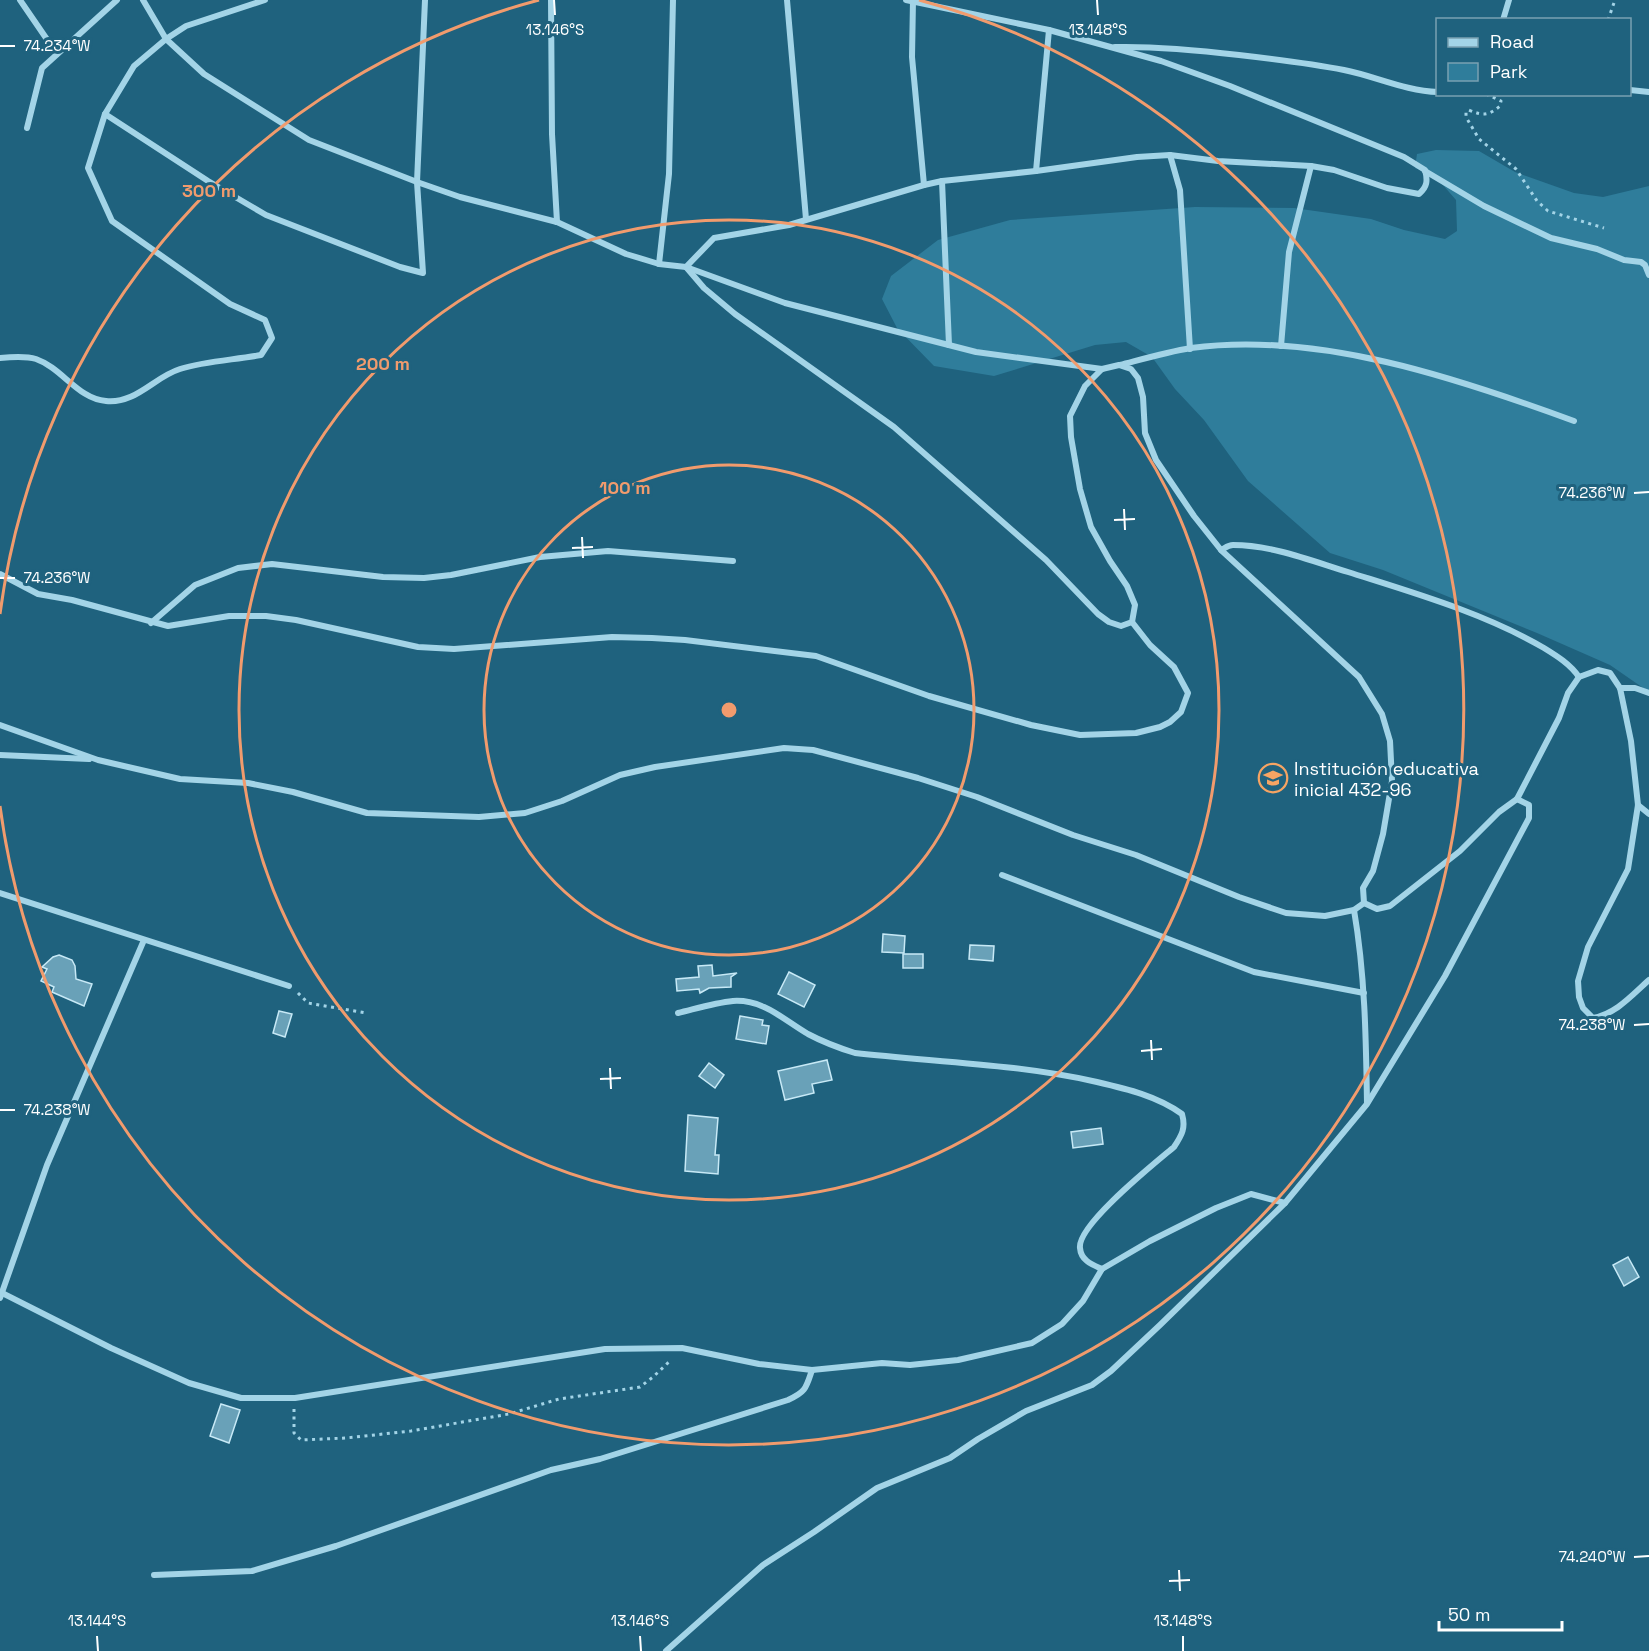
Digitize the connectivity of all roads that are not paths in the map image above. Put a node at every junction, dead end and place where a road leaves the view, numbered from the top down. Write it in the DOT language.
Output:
graph roads {
  1 [pos="20,0"];
  2 [pos="117,0"];
  3 [pos="143,0"];
  4 [pos="265,0"];
  5 [pos="425,0"];
  6 [pos="551,0"];
  7 [pos="673,0"];
  8 [pos="787,0"];
  9 [pos="1509,0"];
  10 [pos="910,1"];
  11 [pos="1504,18"];
  12 [pos="1049,30"];
  13 [pos="166,39"];
  14 [pos="1106,47"];
  15 [pos="57,54"];
  16 [pos="1631,90"];
  17 [pos="1436,92"];
  18 [pos="1649,92"];
  19 [pos="105,114"];
  20 [pos="27,128"];
  21 [pos="1170,155"];
  22 [pos="1311,166"];
  23 [pos="1036,171"];
  24 [pos="1425,171"];
  25 [pos="942,181"];
  26 [pos="417,182"];
  27 [pos="924,185"];
  28 [pos="806,219"];
  29 [pos="557,222"];
  30 [pos="659,264"];
  31 [pos="686,267"];
  32 [pos="1649,275"];
  33 [pos="949,345"];
  34 [pos="1281,346"];
  35 [pos="1190,348"];
  36 [pos="0,358"];
  37 [pos="1119,365"];
  38 [pos="1102,369"];
  39 [pos="1574,421"];
  40 [pos="1221,550"];
  41 [pos="733,561"];
  42 [pos="0,574"];
  43 [pos="1132,622"];
  44 [pos="151,623"];
  45 [pos="1579,676"];
  46 [pos="1620,688"];
  47 [pos="1649,693"];
  48 [pos="0,725"];
  49 [pos="0,755"];
  50 [pos="98,760"];
  51 [pos="1517,799"];
  52 [pos="1638,805"];
  53 [pos="1649,813"];
  54 [pos="1002,875"];
  55 [pos="0,892"];
  56 [pos="1364,903"];
  57 [pos="1354,910"];
  58 [pos="144,940"];
  59 [pos="1649,981"];
  60 [pos="289,986"];
  61 [pos="1364,993"];
  62 [pos="678,1013"];
  63 [pos="1367,1104"];
  64 [pos="1285,1203"];
  65 [pos="1102,1269"];
  66 [pos="1,1294"];
  67 [pos="812,1370"];
  68 [pos="154,1575"];
  69 [pos="666,1651"];
  1 -- 15 [label="street"];
  2 -- 15 [label="street"];
  3 -- 13 [label="street"];
  4 -- 13 [label="street"];
  5 -- 26 [label="street"];
  6 -- 29 [label="street"];
  7 -- 30 [label="street"];
  8 -- 28 [label="street"];
  9 -- 11 [label="street"];
  10 -- 12 [label="street"];
  10 -- 27 [label="street"];
  12 -- 14 [label="street"];
  12 -- 23 [label="street"];
  13 -- 19 [label="street"];
  13 -- 26 [label="street"];
  14 -- 17 [label="street"];
  14 -- 24 [label="street"];
  15 -- 20 [label="street"];
  16 -- 18 [label="street"];
  19 -- 26 [label="street"];
  19 -- 36 [label="street"];
  21 -- 22 [label="street"];
  21 -- 23 [label="street"];
  21 -- 35 [label="street"];
  22 -- 24 [label="street"];
  22 -- 34 [label="street"];
  23 -- 25 [label="street"];
  24 -- 32 [label="street"];
  25 -- 27 [label="street"];
  25 -- 33 [label="street"];
  26 -- 29 [label="street"];
  27 -- 28 [label="street"];
  28 -- 31 [label="street"];
  29 -- 30 [label="street"];
  30 -- 31 [label="street"];
  31 -- 33 [label="street"];
  31 -- 43 [label="street"];
  33 -- 38 [label="street"];
  34 -- 35 [label="street"];
  34 -- 39 [label="street"];
  35 -- 37 [label="street"];
  37 -- 38 [label="street"];
  37 -- 40 [label="street"];
  38 -- 43 [label="street"];
  40 -- 45 [label="street"];
  40 -- 56 [label="street"];
  41 -- 44 [label="street"];
  42 -- 44 [label="street"];
  43 -- 44 [label="street"];
  45 -- 46 [label="street"];
  45 -- 51 [label="street"];
  46 -- 47 [label="street"];
  46 -- 52 [label="street"];
  48 -- 50 [label="street"];
  49 -- 50 [label="street"];
  50 -- 57 [label="street"];
  51 -- 56 [label="street"];
  51 -- 63 [label="street"];
  52 -- 53 [label="street"];
  52 -- 59 [label="street"];
  54 -- 61 [label="street"];
  55 -- 58 [label="street"];
  56 -- 57 [label="street"];
  57 -- 61 [label="street"];
  58 -- 60 [label="street"];
  58 -- 66 [label="street"];
  61 -- 63 [label="street"];
  62 -- 65 [label="street"];
  63 -- 64 [label="street"];
  64 -- 65 [label="street"];
  64 -- 69 [label="street"];
  65 -- 67 [label="street"];
  66 -- 67 [label="street"];
  67 -- 68 [label="street"];
}
